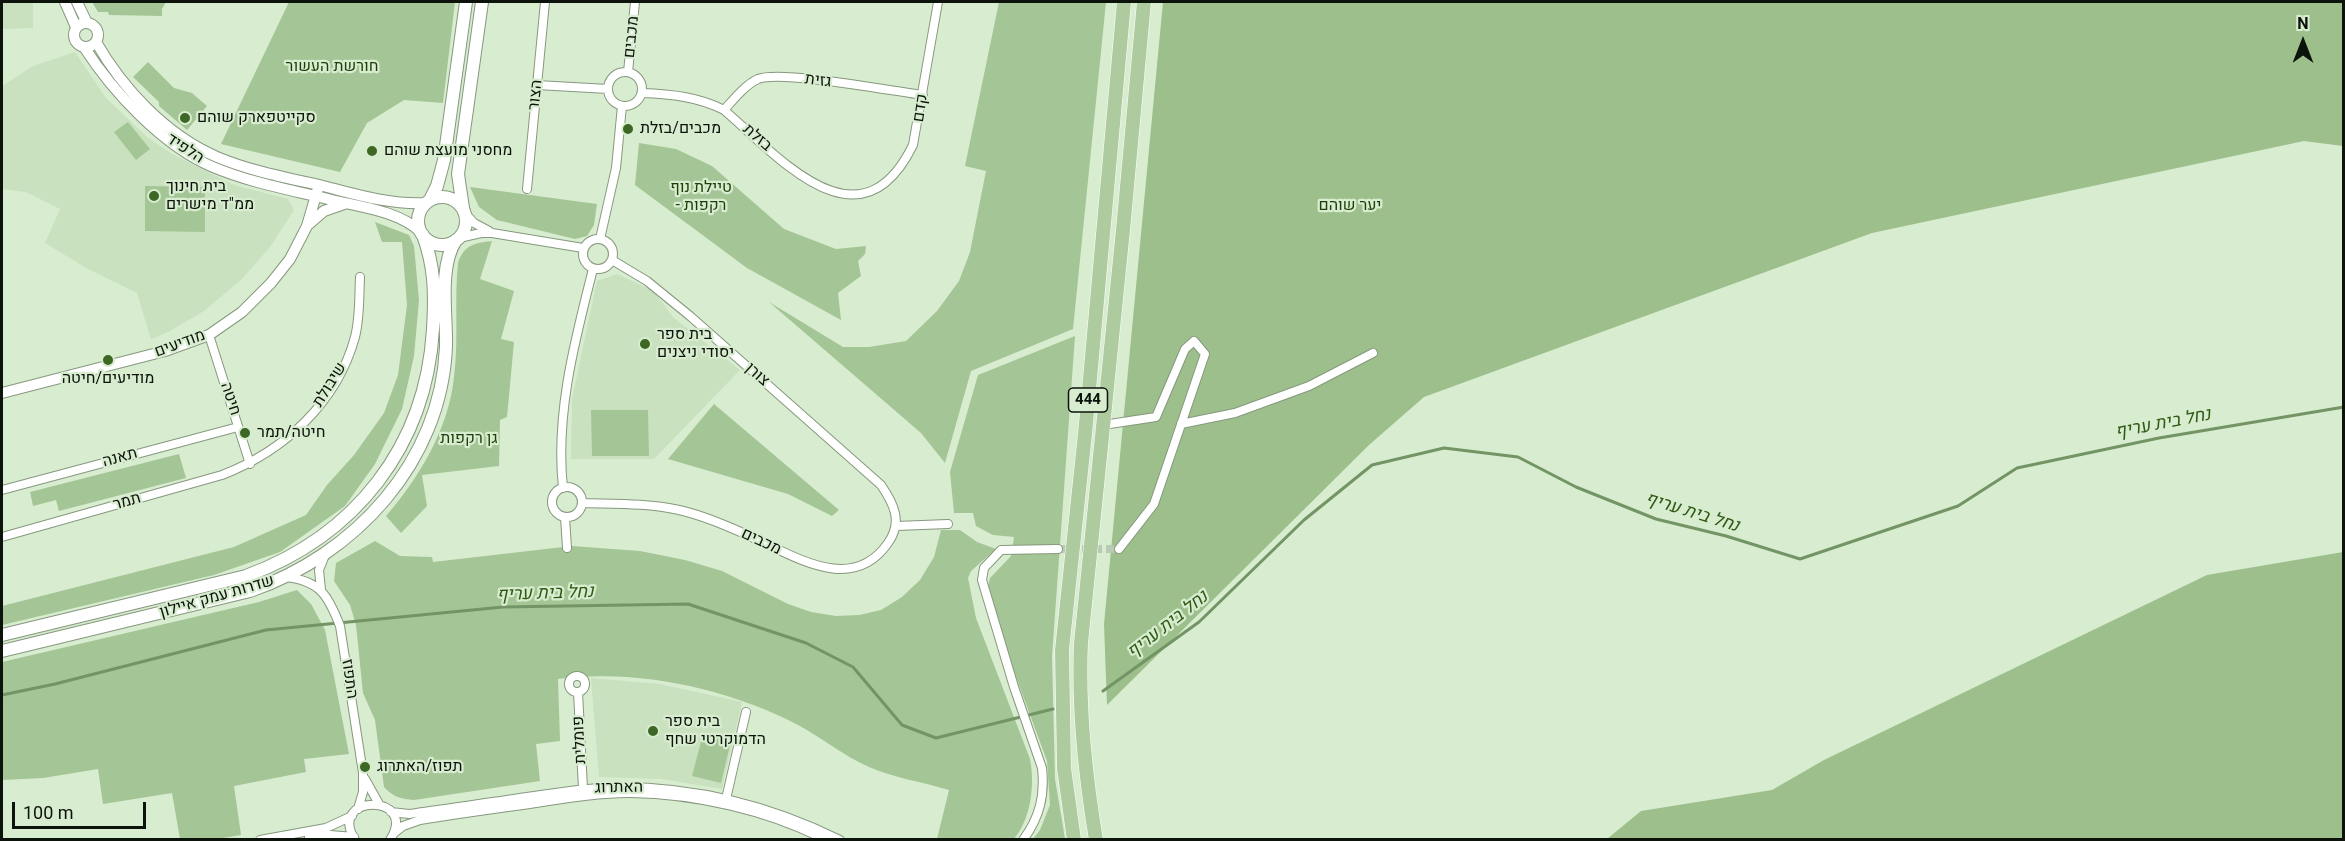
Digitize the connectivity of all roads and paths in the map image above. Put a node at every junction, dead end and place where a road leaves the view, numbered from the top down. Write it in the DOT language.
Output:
graph roads {
  1 [pos="65,2"];
  2 [pos="77,2"];
  3 [pos="466,2"];
  4 [pos="482,2"];
  5 [pos="545,2"];
  6 [pos="635,2"];
  7 [pos="938,2"];
  8 [pos="1124,2"];
  9 [pos="1144,2"];
  10 [pos="87,23"];
  11 [pos="76,27"];
  12 [pos="96,42"];
  13 [pos="84,46"];
  14 [pos="628,72"];
  15 [pos="537,85"];
  16 [pos="608,88"];
  17 [pos="642,93"];
  18 [pos="923,95"];
  19 [pos="622,106"];
  20 [pos="724,110"];
  21 [pos="527,189"];
  22 [pos="317,190"];
  23 [pos="866,193"];
  24 [pos="428,201"];
  25 [pos="352,205"];
  26 [pos="464,211"];
  27 [pos="306,226"];
  28 [pos="492,233"];
  29 [pos="422,234"];
  30 [pos="458,239"];
  31 [pos="600,239"];
  32 [pos="583,248"];
  33 [pos="612,260"];
  34 [pos="592,269"];
  35 [pos="360,277"];
  36 [pos="209,335"];
  37 [pos="1373,353"];
  38 [pos="2,393"];
  39 [pos="1181,424"];
  40 [pos="1102,425"];
  41 [pos="238,427"];
  42 [pos="250,464"];
  43 [pos="563,488"];
  44 [pos="2,490"];
  45 [pos="582,503"];
  46 [pos="565,517"];
  47 [pos="948,524"];
  48 [pos="897,526"];
  49 [pos="2,537"];
  50 [pos="567,548"];
  51 [pos="1058,549"];
  52 [pos="1119,549"];
  53 [pos="325,555"];
  54 [pos="286,577"];
  55 [pos="322,592"];
  56 [pos="2,635"];
  57 [pos="2,651"];
  58 [pos="578,692"];
  59 [pos="746,712"];
  60 [pos="363,773"];
  61 [pos="582,789"];
  62 [pos="726,799"];
  63 [pos="380,804"];
  64 [pos="358,809"];
  65 [pos="391,812"];
  66 [pos="352,816"];
  67 [pos="392,836"];
  68 [pos="355,838"];
  69 [pos="261,840"];
  70 [pos="294,840"];
  71 [pos="826,840"];
  72 [pos="840,840"];
  73 [pos="1023,840"];
  74 [pos="1074,840"];
  75 [pos="1096,840"];
  1 -- 11 [label="street"];
  2 -- 10 [label="street"];
  3 -- 24 [label="main road"];
  4 -- 26 [label="main road"];
  5 -- 15 [label="street, הצור"];
  6 -- 14 [label="street, מכבים"];
  7 -- 18 [label="street, קדם"];
  8 -- 74 [label="main road, 444"];
  9 -- 40 [label="main road, 444"];
  10 -- 11 [label="street"];
  10 -- 12 [label="street"];
  11 -- 13 [label="street"];
  12 -- 13 [label="street"];
  12 -- 22 [label="street, הלפיד"];
  13 -- 22 [label="street, הלפיד"];
  14 -- 16 [label="street"];
  14 -- 17 [label="street"];
  15 -- 16 [label="street"];
  15 -- 21 [label="street, הצור"];
  16 -- 19 [label="street"];
  17 -- 19 [label="street"];
  17 -- 20 [label="street, בזלת"];
  18 -- 20 [label="street, גזית"];
  18 -- 23 [label="street, קדם"];
  19 -- 31 [label="street"];
  20 -- 23 [label="street, בזלת"];
  22 -- 24 [label="street, הלפיד"];
  22 -- 25 [label="street, הלפיד"];
  22 -- 27 [label="street, מודיעים"];
  24 -- 26 [label="main road"];
  24 -- 29 [label="main road"];
  25 -- 27 [label="street"];
  25 -- 29 [label="street, הלפיד"];
  26 -- 28 [label="street"];
  26 -- 30 [label="main road"];
  27 -- 36 [label="street, מודיעים"];
  28 -- 30 [label="street"];
  28 -- 32 [label="street"];
  29 -- 30 [label="main road"];
  29 -- 56 [label="main road, שדרות עמק איילון"];
  30 -- 53 [label="main road, שדרות עמק איילון"];
  31 -- 32 [label="street"];
  31 -- 33 [label="street"];
  32 -- 34 [label="street"];
  33 -- 34 [label="street"];
  33 -- 48 [label="street, צורן"];
  34 -- 43 [label="street"];
  35 -- 42 [label="street, שיבולת"];
  36 -- 38 [label="street, מודיעים"];
  36 -- 41 [label="street, חיטה"];
  37 -- 39 [label="street"];
  39 -- 40 [label="street"];
  39 -- 52 [label="street"];
  40 -- 75 [label="main road, 444"];
  41 -- 42 [label="street, חיטה"];
  41 -- 44 [label="street, תאנה"];
  42 -- 49 [label="street, תמר"];
  43 -- 45 [label="street"];
  43 -- 46 [label="street"];
  45 -- 46 [label="street"];
  45 -- 48 [label="street, מכבים"];
  46 -- 50 [label="street"];
  47 -- 48 [label="street"];
  51 -- 73 [label="street"];
  53 -- 54 [label="main road, שדרות עמק איילון"];
  53 -- 55 [label="street"];
  54 -- 55 [label="street"];
  54 -- 57 [label="main road, שדרות עמק איילון"];
  55 -- 60 [label="street, התפוז"];
  58 -- 61 [label="street, פומלית"];
  59 -- 62 [label="street"];
  60 -- 63 [label="street, התפוז"];
  60 -- 64 [label="street, התפוז"];
  61 -- 62 [label="street, האתרוג"];
  61 -- 65 [label="street, האתרוג"];
  62 -- 72 [label="street, האתרוג"];
  63 -- 64 [label="street"];
  63 -- 65 [label="street"];
  64 -- 66 [label="street"];
  65 -- 67 [label="street"];
  66 -- 68 [label="street"];
  66 -- 69 [label="street"];
  67 -- 71 [label="street, האתרוג"];
  68 -- 70 [label="street"];
}
